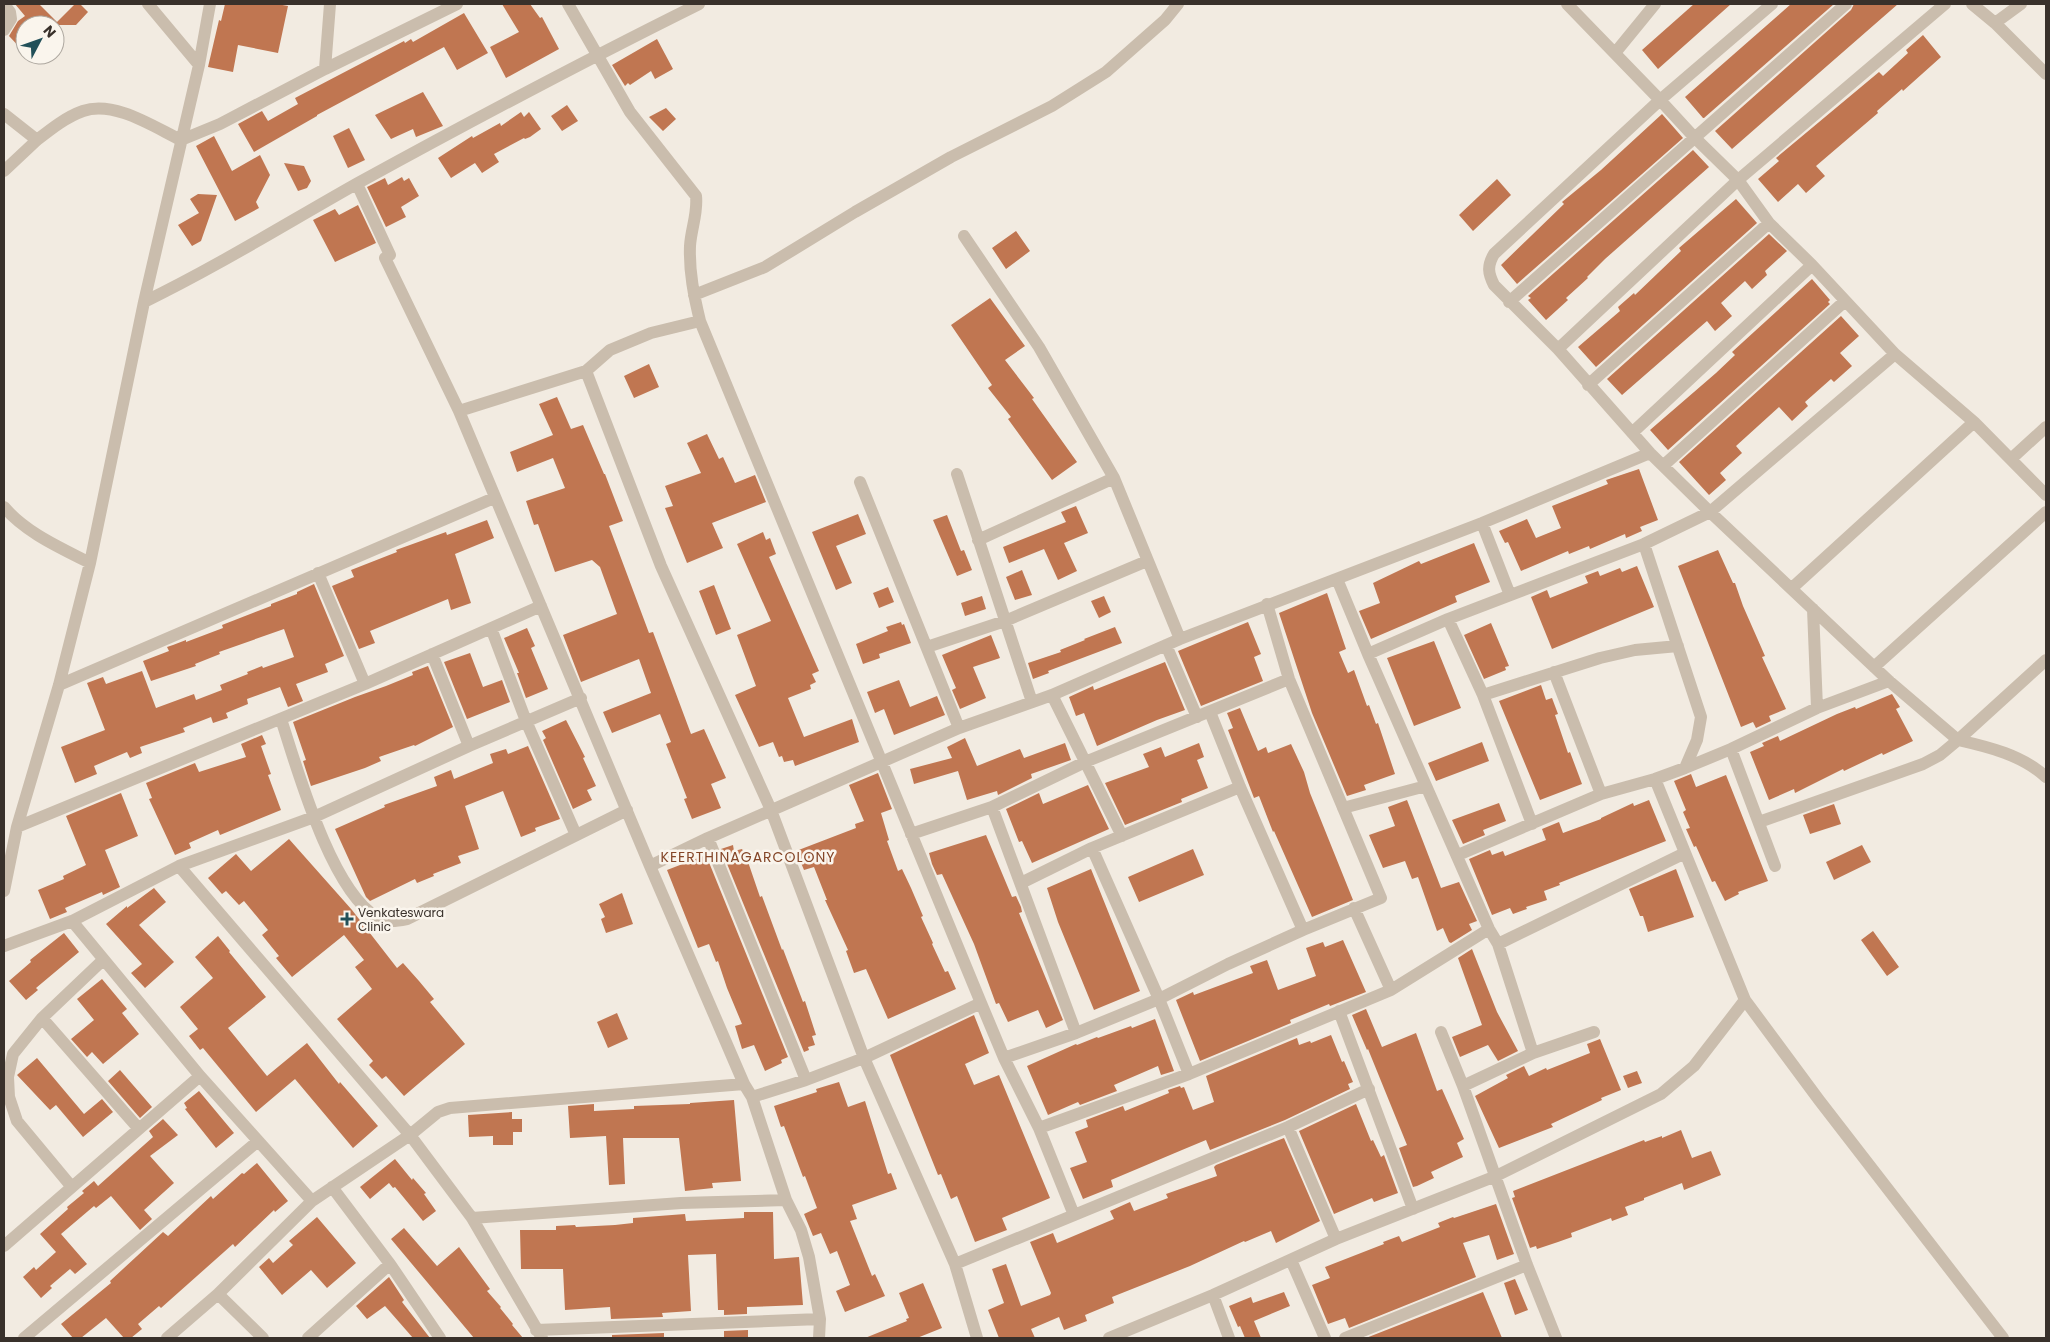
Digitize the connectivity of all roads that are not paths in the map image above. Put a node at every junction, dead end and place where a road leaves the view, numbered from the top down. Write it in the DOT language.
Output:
graph roads {
  1 [pos="4,4"];
  2 [pos="148,4"];
  3 [pos="210,4"];
  4 [pos="330,4"];
  5 [pos="457,4"];
  6 [pos="568,4"];
  7 [pos="699,4"];
  8 [pos="1178,4"];
  9 [pos="1567,4"];
  10 [pos="1655,4"];
  11 [pos="1772,4"];
  12 [pos="1846,4"];
  13 [pos="1945,4"];
  14 [pos="1972,4"];
  15 [pos="2022,4"];
  16 [pos="1996,23"];
  17 [pos="4,30"];
  18 [pos="597,54"];
  19 [pos="1614,54"];
  20 [pos="199,66"];
  21 [pos="325,68"];
  22 [pos="2046,74"];
  23 [pos="1660,100"];
  24 [pos="4,114"];
  25 [pos="1694,137"];
  26 [pos="37,140"];
  27 [pos="181,140"];
  28 [pos="4,171"];
  29 [pos="1738,180"];
  30 [pos="357,184"];
  31 [pos="1769,223"];
  32 [pos="964,236"];
  33 [pos="1812,265"];
  34 [pos="694,295"];
  35 [pos="1846,301"];
  36 [pos="144,302"];
  37 [pos="1510,302"];
  38 [pos="700,321"];
  39 [pos="1558,349"];
  40 [pos="1895,354"];
  41 [pos="586,371"];
  42 [pos="1588,385"];
  43 [pos="459,411"];
  44 [pos="1974,422"];
  45 [pos="2046,427"];
  46 [pos="1632,433"];
  47 [pos="1650,453"];
  48 [pos="2011,458"];
  49 [pos="1664,465"];
  50 [pos="957,474"];
  51 [pos="1114,478"];
  52 [pos="860,482"];
  53 [pos="2046,495"];
  54 [pos="494,498"];
  55 [pos="1710,512"];
  56 [pos="2046,512"];
  57 [pos="6,513"];
  58 [pos="1482,523"];
  59 [pos="978,540"];
  60 [pos="1644,544"];
  61 [pos="1147,561"];
  62 [pos="90,563"];
  63 [pos="318,573"];
  64 [pos="1337,579"];
  65 [pos="1792,588"];
  66 [pos="1510,595"];
  67 [pos="1267,604"];
  68 [pos="541,606"];
  69 [pos="1813,609"];
  70 [pos="1448,619"];
  71 [pos="1005,621"];
  72 [pos="491,628"];
  73 [pos="1180,639"];
  74 [pos="1166,644"];
  75 [pos="1678,646"];
  76 [pos="927,647"];
  77 [pos="432,654"];
  78 [pos="1368,654"];
  79 [pos="2046,660"];
  80 [pos="1874,667"];
  81 [pos="1554,672"];
  82 [pos="1289,679"];
  83 [pos="1888,681"];
  84 [pos="365,684"];
  85 [pos="59,685"];
  86 [pos="1052,695"];
  87 [pos="1483,695"];
  88 [pos="580,698"];
  89 [pos="1032,702"];
  90 [pos="1817,708"];
  91 [pos="1210,712"];
  92 [pos="1197,717"];
  93 [pos="281,719"];
  94 [pos="526,721"];
  95 [pos="959,728"];
  96 [pos="1958,740"];
  97 [pos="469,746"];
  98 [pos="1731,749"];
  99 [pos="1085,762"];
  100 [pos="882,763"];
  101 [pos="1685,768"];
  102 [pos="2046,778"];
  103 [pos="1655,779"];
  104 [pos="1426,786"];
  105 [pos="1240,787"];
  106 [pos="1601,794"];
  107 [pos="992,807"];
  108 [pos="1343,808"];
  109 [pos="627,810"];
  110 [pos="772,810"];
  111 [pos="314,817"];
  112 [pos="1759,822"];
  113 [pos="1532,824"];
  114 [pos="17,827"];
  115 [pos="911,834"];
  116 [pos="576,836"];
  117 [pos="1122,836"];
  118 [pos="708,838"];
  119 [pos="1092,848"];
  120 [pos="1684,853"];
  121 [pos="1458,855"];
  122 [pos="179,866"];
  123 [pos="650,866"];
  124 [pos="1775,866"];
  125 [pos="1021,883"];
  126 [pos="4,891"];
  127 [pos="1354,908"];
  128 [pos="72,921"];
  129 [pos="1489,929"];
  130 [pos="1303,930"];
  131 [pos="1498,944"];
  132 [pos="4,946"];
  133 [pos="104,960"];
  134 [pos="1391,990"];
  135 [pos="1159,999"];
  136 [pos="1746,1000"];
  137 [pos="981,1004"];
  138 [pos="1339,1011"];
  139 [pos="42,1018"];
  140 [pos="1441,1032"];
  141 [pos="1594,1032"];
  142 [pos="1076,1033"];
  143 [pos="1533,1053"];
  144 [pos="864,1058"];
  145 [pos="1004,1058"];
  146 [pos="1190,1074"];
  147 [pos="200,1076"];
  148 [pos="806,1080"];
  149 [pos="744,1084"];
  150 [pos="1463,1086"];
  151 [pos="1369,1089"];
  152 [pos="752,1097"];
  153 [pos="1288,1127"];
  154 [pos="1039,1128"];
  155 [pos="139,1129"];
  156 [pos="410,1135"];
  157 [pos="258,1141"];
  158 [pos="1496,1176"];
  159 [pos="71,1186"];
  160 [pos="332,1187"];
  161 [pos="786,1200"];
  162 [pos="312,1201"];
  163 [pos="1412,1209"];
  164 [pos="1074,1215"];
  165 [pos="472,1218"];
  166 [pos="1336,1239"];
  167 [pos="4,1246"];
  168 [pos="1291,1260"];
  169 [pos="390,1264"];
  170 [pos="955,1264"];
  171 [pos="1527,1265"];
  172 [pos="218,1294"];
  173 [pos="1213,1295"];
  174 [pos="820,1319"];
  175 [pos="183,1334"];
  176 [pos="539,1334"];
  177 [pos="24,1338"];
  178 [pos="167,1338"];
  179 [pos="263,1338"];
  180 [pos="308,1338"];
  181 [pos="440,1338"];
  182 [pos="819,1338"];
  183 [pos="978,1338"];
  184 [pos="1109,1338"];
  185 [pos="1229,1338"];
  186 [pos="1325,1338"];
  187 [pos="1345,1338"];
  188 [pos="1556,1338"];
  189 [pos="2003,1338"];
  1 -- 17 [label="street"];
  2 -- 20 [label="street"];
  3 -- 20 [label="street"];
  4 -- 21 [label="street"];
  5 -- 21 [label="street"];
  6 -- 18 [label="street"];
  7 -- 18 [label="street"];
  8 -- 34 [label="street"];
  9 -- 19 [label="street"];
  10 -- 19 [label="street"];
  11 -- 23 [label="street"];
  12 -- 25 [label="street"];
  13 -- 29 [label="street"];
  14 -- 16 [label="street"];
  15 -- 16 [label="street"];
  16 -- 22 [label="street"];
  18 -- 30 [label="street"];
  18 -- 34 [label="street"];
  19 -- 23 [label="street"];
  20 -- 27 [label="street"];
  21 -- 27 [label="street"];
  23 -- 25 [label="street"];
  23 -- 37 [label="street"];
  24 -- 26 [label="street"];
  25 -- 29 [label="street"];
  25 -- 37 [label="street"];
  26 -- 27 [label="street"];
  26 -- 28 [label="street"];
  27 -- 36 [label="street"];
  29 -- 31 [label="street"];
  29 -- 39 [label="street"];
  30 -- 36 [label="street"];
  30 -- 43 [label="street"];
  31 -- 33 [label="street"];
  31 -- 42 [label="street"];
  32 -- 51 [label="street"];
  33 -- 35 [label="street"];
  33 -- 46 [label="street"];
  34 -- 38 [label="street"];
  35 -- 40 [label="street"];
  35 -- 49 [label="street"];
  36 -- 62 [label="street"];
  37 -- 39 [label="street"];
  38 -- 41 [label="street"];
  38 -- 100 [label="street"];
  39 -- 42 [label="street"];
  40 -- 44 [label="street"];
  40 -- 55 [label="street"];
  41 -- 43 [label="street"];
  41 -- 110 [label="street"];
  42 -- 46 [label="street"];
  43 -- 54 [label="street"];
  44 -- 48 [label="street"];
  44 -- 65 [label="street"];
  45 -- 48 [label="street"];
  46 -- 47 [label="street"];
  47 -- 49 [label="street"];
  47 -- 58 [label="street"];
  48 -- 53 [label="street"];
  49 -- 55 [label="street"];
  50 -- 59 [label="street"];
  51 -- 59 [label="street"];
  51 -- 61 [label="street"];
  52 -- 76 [label="street"];
  54 -- 63 [label="street"];
  54 -- 68 [label="street"];
  55 -- 60 [label="street"];
  55 -- 65 [label="street"];
  56 -- 80 [label="street"];
  57 -- 62 [label="street"];
  58 -- 64 [label="street"];
  58 -- 66 [label="street"];
  59 -- 71 [label="street"];
  60 -- 66 [label="street"];
  60 -- 75 [label="street"];
  61 -- 71 [label="street"];
  61 -- 73 [label="street"];
  62 -- 85 [label="street"];
  63 -- 84 [label="street"];
  63 -- 85 [label="street"];
  64 -- 67 [label="street"];
  64 -- 78 [label="street"];
  65 -- 69 [label="street"];
  66 -- 70 [label="street"];
  67 -- 73 [label="street"];
  67 -- 82 [label="street"];
  68 -- 72 [label="street"];
  68 -- 88 [label="street"];
  69 -- 80 [label="street"];
  69 -- 90 [label="street"];
  70 -- 78 [label="street"];
  70 -- 87 [label="street"];
  71 -- 76 [label="street"];
  71 -- 89 [label="street"];
  72 -- 77 [label="street"];
  72 -- 94 [label="street"];
  73 -- 74 [label="street"];
  74 -- 86 [label="street"];
  74 -- 92 [label="street"];
  75 -- 81 [label="street"];
  75 -- 101 [label="street"];
  76 -- 95 [label="street"];
  77 -- 84 [label="street"];
  77 -- 97 [label="street"];
  78 -- 104 [label="street"];
  79 -- 96 [label="street"];
  80 -- 83 [label="street"];
  81 -- 87 [label="street"];
  81 -- 106 [label="street"];
  82 -- 91 [label="street"];
  82 -- 108 [label="street"];
  83 -- 90 [label="street"];
  83 -- 96 [label="street"];
  84 -- 93 [label="street"];
  85 -- 114 [label="street"];
  86 -- 89 [label="street"];
  86 -- 99 [label="street"];
  87 -- 113 [label="street"];
  88 -- 94 [label="street"];
  88 -- 109 [label="street"];
  89 -- 95 [label="street"];
  90 -- 98 [label="street"];
  91 -- 92 [label="street"];
  91 -- 105 [label="street"];
  92 -- 99 [label="street"];
  93 -- 111 [label="street"];
  93 -- 114 [label="street"];
  94 -- 97 [label="street"];
  94 -- 116 [label="street"];
  95 -- 100 [label="street"];
  96 -- 102 [label="street"];
  96 -- 112 [label="street"];
  97 -- 111 [label="street"];
  98 -- 101 [label="street"];
  98 -- 112 [label="street"];
  99 -- 107 [label="street"];
  99 -- 117 [label="street"];
  100 -- 110 [label="street"];
  100 -- 115 [label="street"];
  101 -- 103 [label="street"];
  103 -- 106 [label="street"];
  103 -- 120 [label="street"];
  104 -- 108 [label="street"];
  104 -- 121 [label="street"];
  105 -- 117 [label="street"];
  105 -- 130 [label="street"];
  106 -- 113 [label="street"];
  107 -- 115 [label="street"];
  107 -- 125 [label="street"];
  108 -- 127 [label="street"];
  109 -- 116 [label="street"];
  109 -- 123 [label="street"];
  110 -- 118 [label="street"];
  110 -- 144 [label="street"];
  111 -- 116 [label="street"];
  111 -- 122 [label="street"];
  112 -- 124 [label="street"];
  113 -- 121 [label="street"];
  114 -- 126 [label="street"];
  115 -- 137 [label="street"];
  117 -- 119 [label="street"];
  118 -- 123 [label="street"];
  118 -- 148 [label="street"];
  119 -- 125 [label="street"];
  119 -- 135 [label="street"];
  120 -- 131 [label="street"];
  120 -- 136 [label="street"];
  121 -- 129 [label="street"];
  122 -- 128 [label="street"];
  122 -- 156 [label="street"];
  123 -- 149 [label="street"];
  125 -- 142 [label="street"];
  127 -- 130 [label="street"];
  127 -- 134 [label="street"];
  128 -- 132 [label="street"];
  128 -- 133 [label="street"];
  129 -- 131 [label="street"];
  129 -- 134 [label="street"];
  130 -- 135 [label="street"];
  131 -- 143 [label="street"];
  133 -- 139 [label="street"];
  133 -- 147 [label="street"];
  134 -- 138 [label="street"];
  135 -- 142 [label="street"];
  135 -- 146 [label="street"];
  136 -- 158 [label="street"];
  136 -- 189 [label="street"];
  137 -- 144 [label="street"];
  137 -- 145 [label="street"];
  138 -- 146 [label="street"];
  138 -- 151 [label="street"];
  139 -- 155 [label="street"];
  139 -- 159 [label="street"];
  140 -- 150 [label="street"];
  141 -- 143 [label="street"];
  142 -- 145 [label="street"];
  143 -- 150 [label="street"];
  144 -- 148 [label="street"];
  144 -- 170 [label="street"];
  145 -- 154 [label="street"];
  146 -- 154 [label="street"];
  147 -- 155 [label="street"];
  147 -- 157 [label="street"];
  148 -- 152 [label="street"];
  149 -- 152 [label="street"];
  149 -- 156 [label="street"];
  150 -- 158 [label="street"];
  151 -- 153 [label="street"];
  151 -- 163 [label="street"];
  152 -- 161 [label="street"];
  153 -- 164 [label="street"];
  153 -- 166 [label="street"];
  154 -- 164 [label="street"];
  155 -- 159 [label="street"];
  156 -- 160 [label="street"];
  156 -- 165 [label="street"];
  157 -- 162 [label="street"];
  157 -- 177 [label="street"];
  158 -- 163 [label="street"];
  158 -- 171 [label="street"];
  159 -- 167 [label="street"];
  160 -- 162 [label="street"];
  160 -- 169 [label="street"];
  161 -- 165 [label="street"];
  161 -- 174 [label="street"];
  162 -- 172 [label="street"];
  163 -- 166 [label="street"];
  164 -- 170 [label="street"];
  165 -- 176 [label="street"];
  166 -- 168 [label="street"];
  168 -- 173 [label="street"];
  168 -- 186 [label="street"];
  169 -- 180 [label="street"];
  169 -- 181 [label="street"];
  170 -- 183 [label="street"];
  171 -- 187 [label="street"];
  171 -- 188 [label="street"];
  172 -- 175 [label="street"];
  172 -- 179 [label="street"];
  173 -- 184 [label="street"];
  173 -- 185 [label="street"];
  174 -- 176 [label="street"];
  174 -- 182 [label="street"];
  175 -- 178 [label="street"];
}
